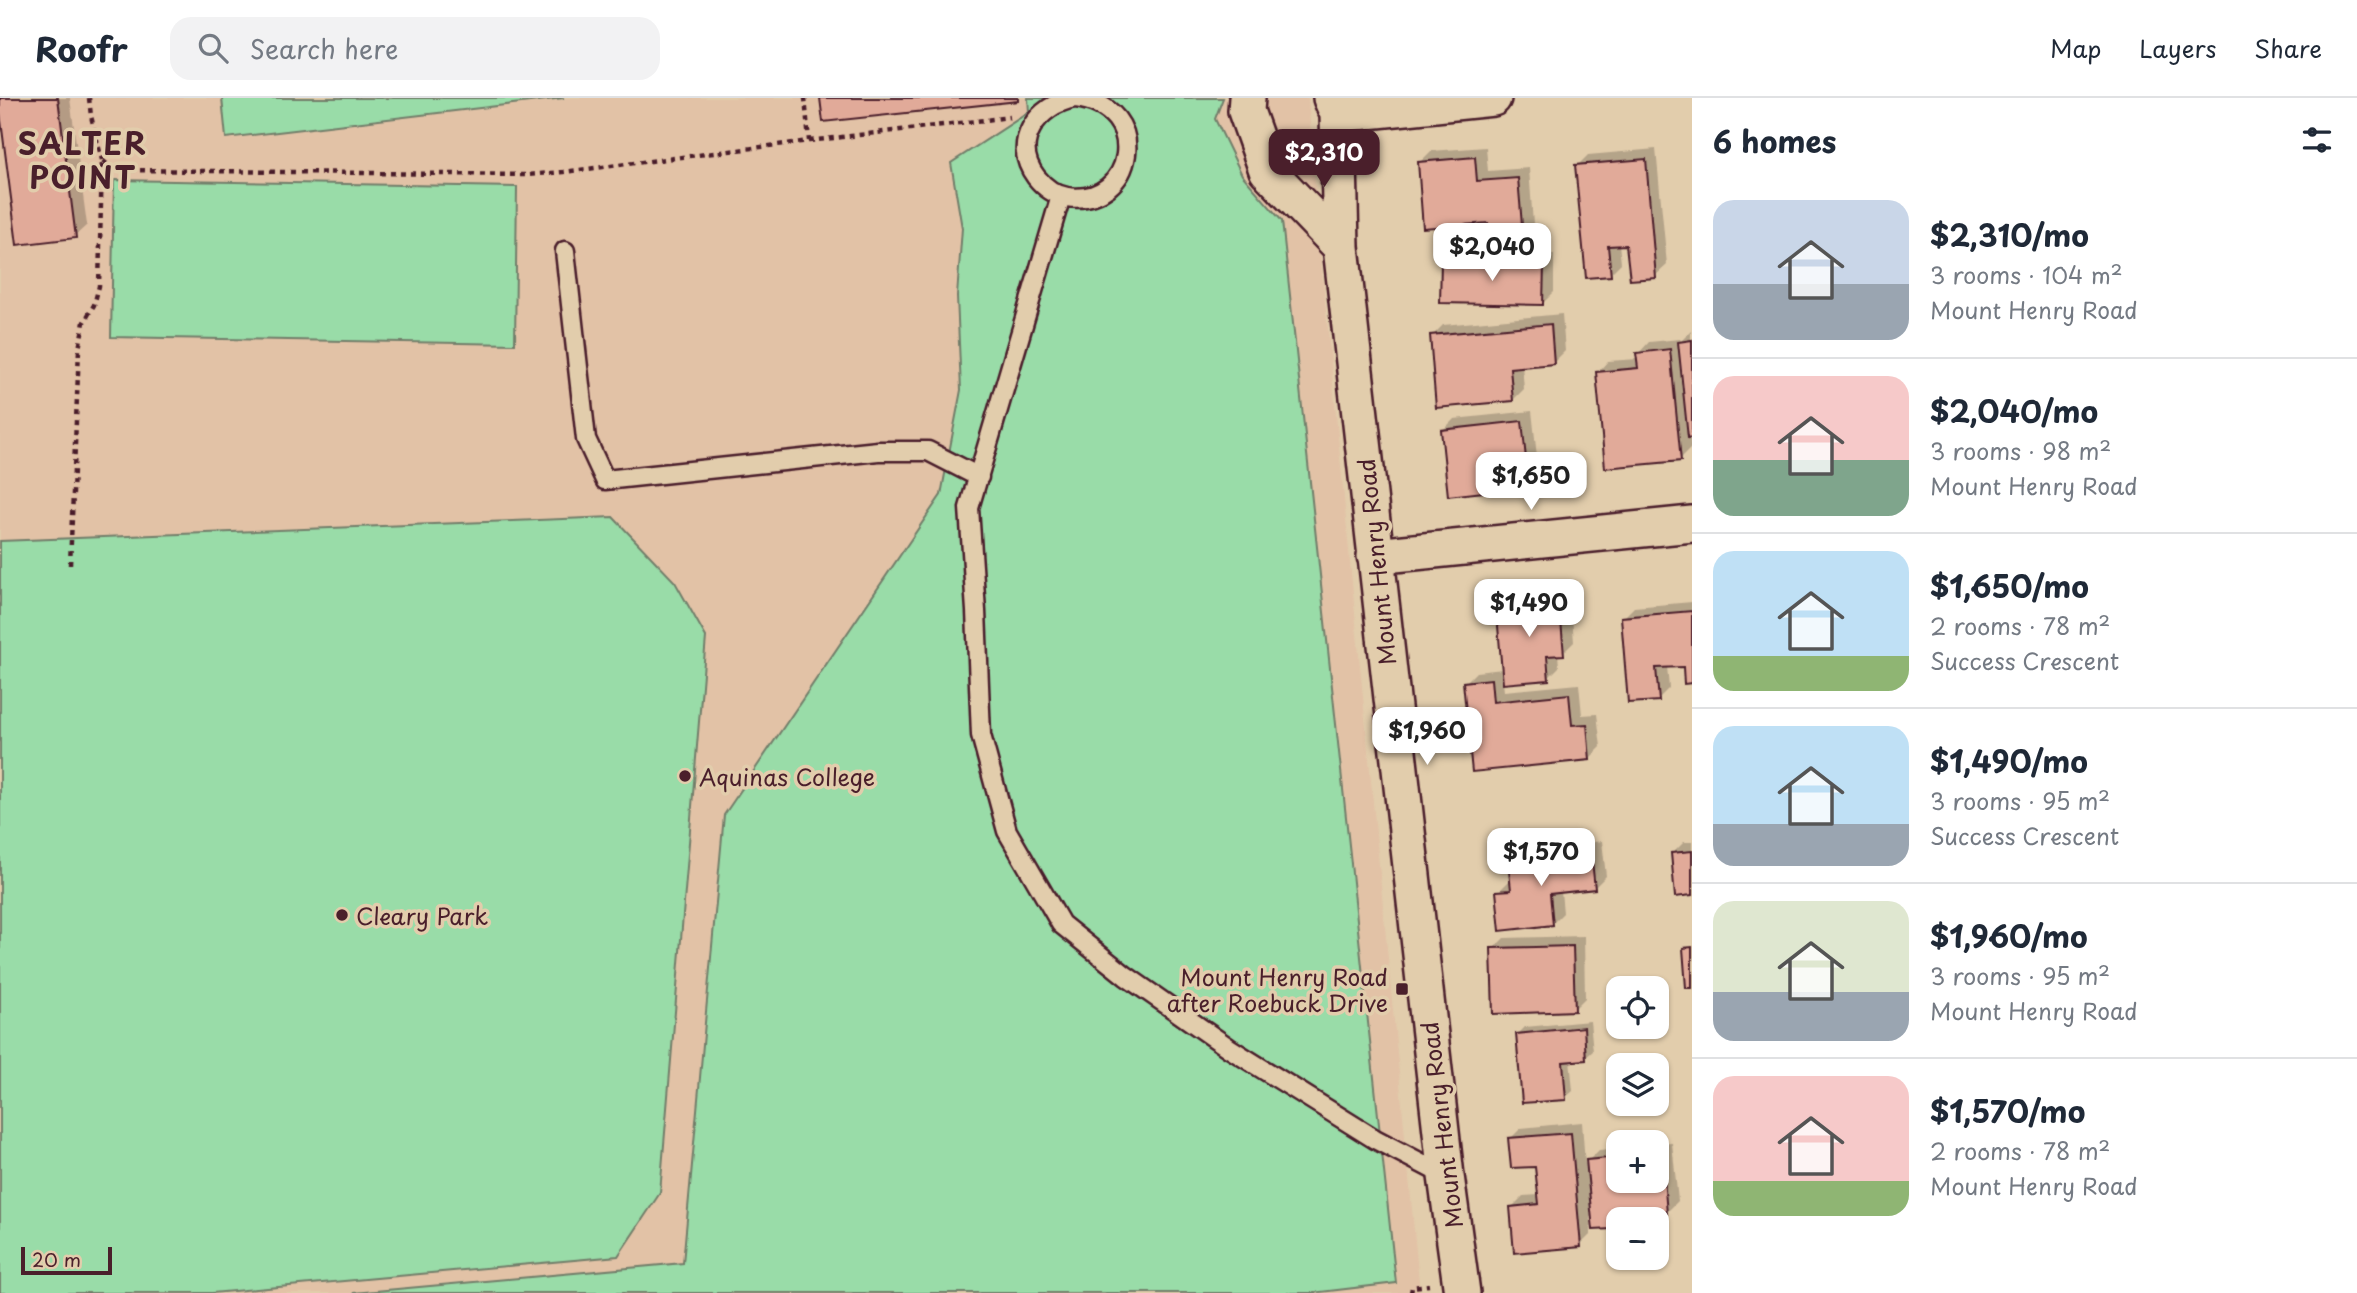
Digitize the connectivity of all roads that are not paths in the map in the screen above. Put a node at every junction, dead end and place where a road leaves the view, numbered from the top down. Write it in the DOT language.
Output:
graph roads {
  1 [pos="1083,98"];
  2 [pos="1247,98"];
  3 [pos="1493,98"];
  4 [pos="1334,106"];
  5 [pos="1061,196"];
  6 [pos="1341,247"];
  7 [pos="565,251"];
  8 [pos="979,477"];
  9 [pos="1692,524"];
  10 [pos="1375,556"];
  11 [pos="1446,1176"];
  12 [pos="1462,1293"];
  1 -- 5 [label="lane"];
  1 -- 5 [label="lane"];
  2 -- 6 [label="street"];
  3 -- 4 [label="street"];
  4 -- 6 [label="street, Mount Henry Road"];
  5 -- 8 [label="lane"];
  6 -- 10 [label="street, Mount Henry Road"];
  7 -- 8 [label="lane"];
  8 -- 11 [label="lane"];
  9 -- 10 [label="street"];
  10 -- 11 [label="street, Mount Henry Road"];
  11 -- 12 [label="street, Mount Henry Road"];
}
